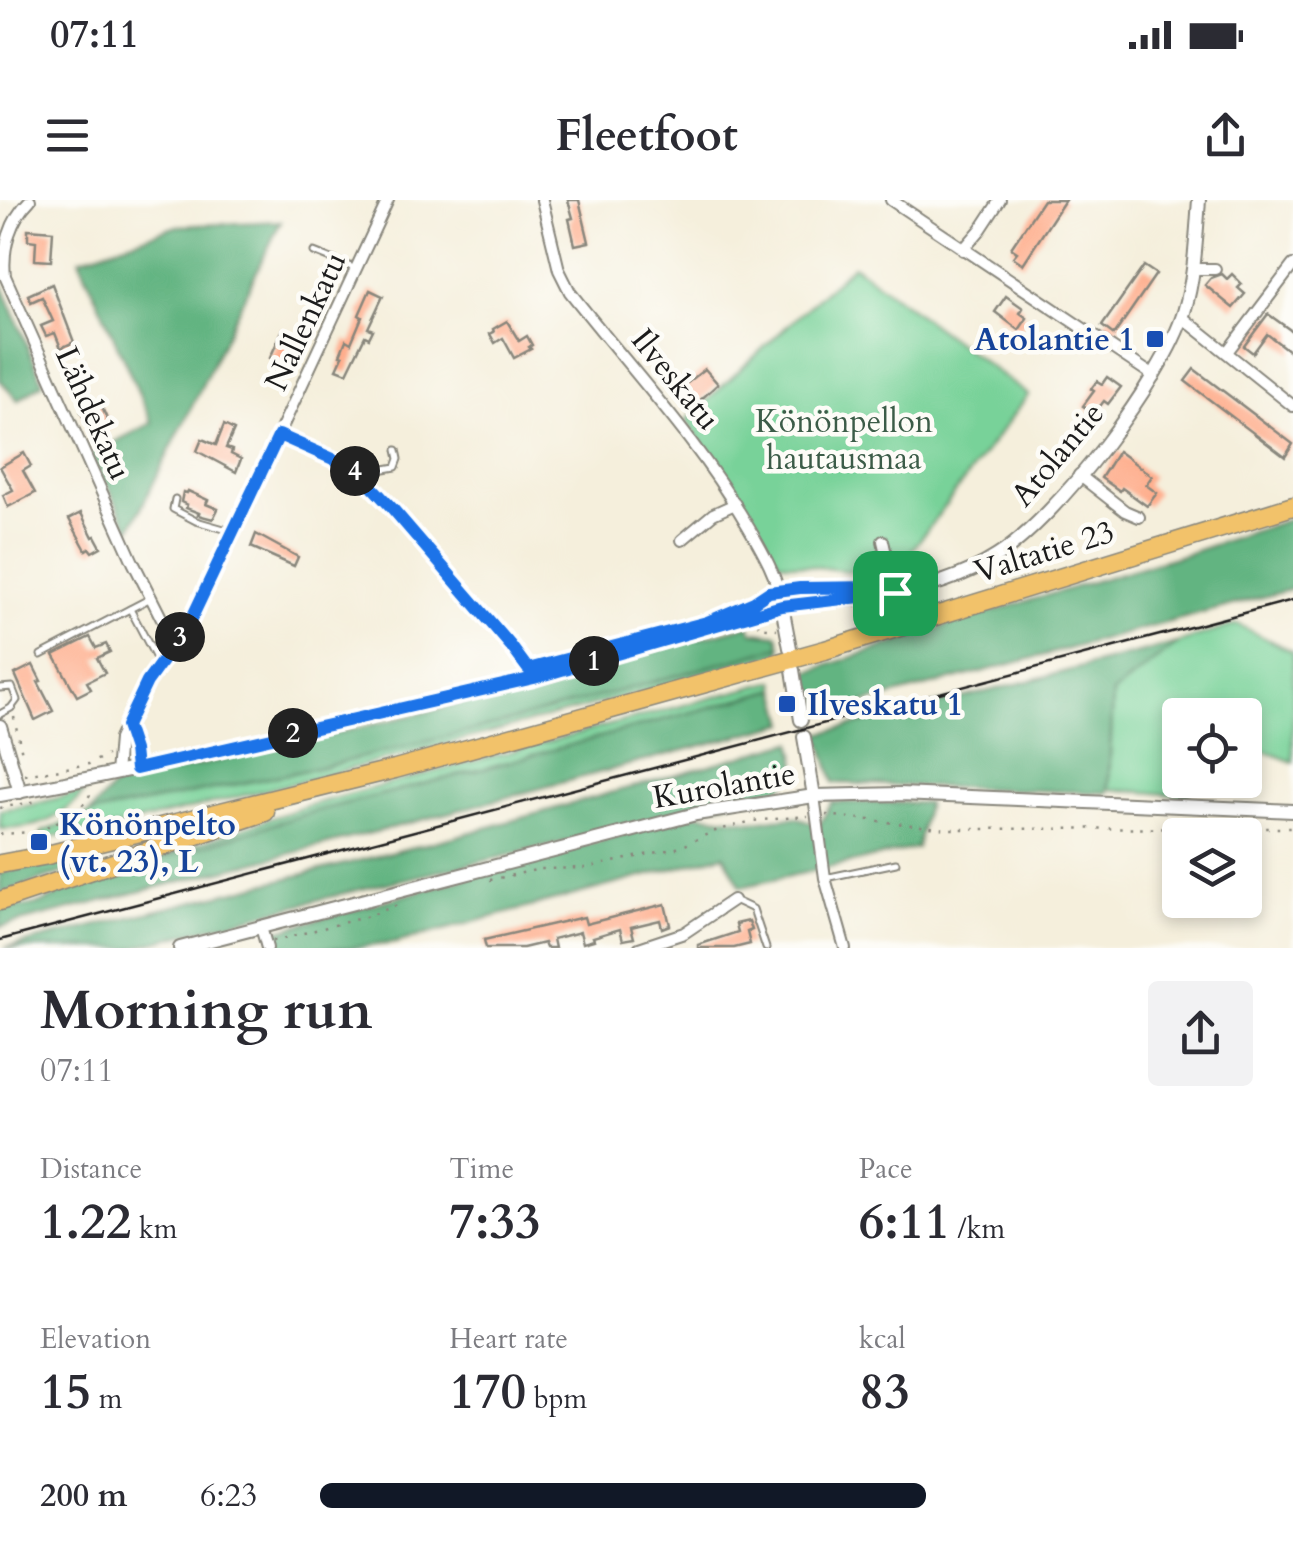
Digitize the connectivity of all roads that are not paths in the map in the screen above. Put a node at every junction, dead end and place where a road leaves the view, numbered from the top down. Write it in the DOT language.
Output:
graph roads {
  1 [pos="30,200"];
  2 [pos="388,200"];
  3 [pos="542,200"];
  4 [pos="1000,200"];
  5 [pos="1200,200"];
  6 [pos="894,201"];
  7 [pos="963,250"];
  8 [pos="314,252"];
  9 [pos="1293,265"];
  10 [pos="356,269"];
  11 [pos="1193,269"];
  12 [pos="1215,269"];
  13 [pos="1182,317"];
  14 [pos="1227,352"];
  15 [pos="1154,376"];
  16 [pos="1293,406"];
  17 [pos="279,435"];
  18 [pos="398,450"];
  19 [pos="359,473"];
  20 [pos="1079,475"];
  21 [pos="175,498"];
  22 [pos="735,504"];
  23 [pos="1293,506"];
  24 [pos="1139,516"];
  25 [pos="234,532"];
  26 [pos="682,540"];
  27 [pos="883,542"];
  28 [pos="895,593"];
  29 [pos="151,598"];
  30 [pos="782,606"];
  31 [pos="130,609"];
  32 [pos="175,645"];
  33 [pos="790,648"];
  34 [pos="42,655"];
  35 [pos="160,666"];
  36 [pos="794,670"];
  37 [pos="534,678"];
  38 [pos="0,688"];
  39 [pos="0,714"];
  40 [pos="801,720"];
  41 [pos="0,726"];
  42 [pos="126,726"];
  43 [pos="804,737"];
  44 [pos="136,769"];
  45 [pos="395,769"];
  46 [pos="116,773"];
  47 [pos="20,792"];
  48 [pos="0,795"];
  49 [pos="814,796"];
  50 [pos="1293,811"];
  51 [pos="896,863"];
  52 [pos="0,864"];
  53 [pos="825,878"];
  54 [pos="0,900"];
  55 [pos="733,900"];
  56 [pos="261,927"];
  57 [pos="266,946"];
  58 [pos="180,948"];
  59 [pos="639,948"];
  60 [pos="766,948"];
  61 [pos="845,948"];
  1 -- 29 [label="street, Lähdekatu"];
  2 -- 10 [label="street, Nallenkatu"];
  3 -- 22 [label="street, Ilveskatu"];
  4 -- 7 [label="street"];
  5 -- 11 [label="street, Atolantie"];
  6 -- 7 [label="street"];
  7 -- 15 [label="street"];
  8 -- 10 [label="lane"];
  9 -- 14 [label="street"];
  10 -- 17 [label="street, Nallenkatu"];
  11 -- 12 [label="street"];
  11 -- 13 [label="street, Atolantie"];
  13 -- 14 [label="street"];
  13 -- 15 [label="street, Atolantie"];
  14 -- 16 [label="street"];
  15 -- 20 [label="street, Atolantie"];
  17 -- 19 [label="street"];
  17 -- 25 [label="street, Nallenkatu"];
  18 -- 19 [label="lane"];
  19 -- 37 [label="street"];
  20 -- 24 [label="street"];
  20 -- 28 [label="street, Atolantie"];
  21 -- 25 [label="lane"];
  22 -- 26 [label="street"];
  22 -- 30 [label="street, Ilveskatu"];
  23 -- 45 [label="highway, Valtatie 23"];
  25 -- 32 [label="street, Nallenkatu"];
  27 -- 28 [label="street"];
  28 -- 30 [label="street, Atolantie"];
  29 -- 31 [label="lane"];
  29 -- 32 [label="street, Lähdekatu"];
  30 -- 33 [label="street, Ilveskatu"];
  30 -- 37 [label="street, Atolantie"];
  31 -- 34 [label="lane"];
  31 -- 35 [label="lane"];
  32 -- 35 [label="street, Nallenkatu"];
  35 -- 42 [label="street, Nallenkatu"];
  36 -- 40 [label="street"];
  37 -- 44 [label="street, Atolantie"];
  38 -- 39 [label="lane"];
  41 -- 47 [label="street"];
  42 -- 44 [label="street"];
  42 -- 46 [label="street, Nallenkatu"];
  43 -- 49 [label="street"];
  44 -- 46 [label="street, Atolantie"];
  45 -- 52 [label="highway, Valtatie 23"];
  45 -- 54 [label="highway"];
  46 -- 47 [label="street, Atolantie"];
  47 -- 48 [label="street, Atolantie"];
  49 -- 50 [label="street, Kurolantie"];
  49 -- 53 [label="street"];
  49 -- 56 [label="street, Kurolantie"];
  51 -- 53 [label="lane"];
  53 -- 61 [label="street"];
  55 -- 59 [label="street"];
  55 -- 60 [label="lane"];
  56 -- 57 [label="street"];
  56 -- 58 [label="street, Kurolantie"];
}
